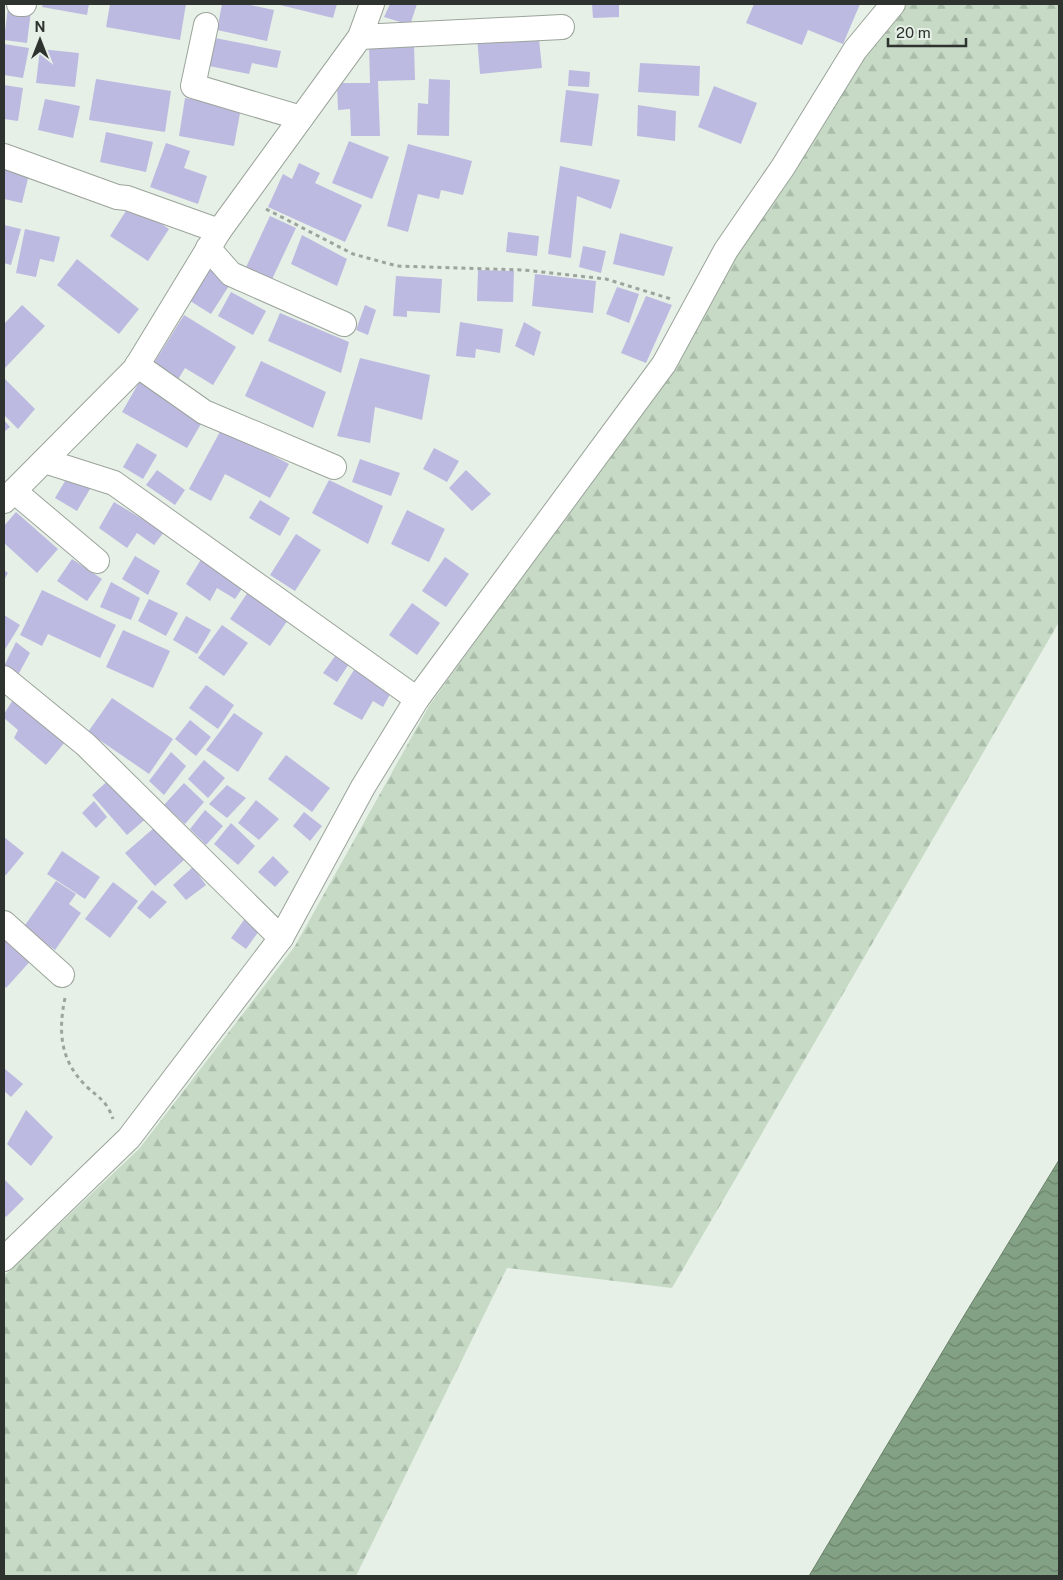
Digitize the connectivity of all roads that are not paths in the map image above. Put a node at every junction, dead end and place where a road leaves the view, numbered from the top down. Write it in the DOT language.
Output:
graph roads {
  1 [pos="19,4"];
  2 [pos="24,4"];
  3 [pos="372,4"];
  4 [pos="893,4"];
  5 [pos="206,25"];
  6 [pos="562,27"];
  7 [pos="360,37"];
  8 [pos="301,118"];
  9 [pos="4,156"];
  10 [pos="213,239"];
  11 [pos="344,324"];
  12 [pos="137,365"];
  13 [pos="45,461"];
  14 [pos="334,467"];
  15 [pos="9,496"];
  16 [pos="97,561"];
  17 [pos="4,678"];
  18 [pos="417,699"];
  19 [pos="4,923"];
  20 [pos="281,938"];
  21 [pos="62,975"];
  22 [pos="4,1259"];
  1 -- 2 [label="street"];
  3 -- 7 [label="street"];
  4 -- 18 [label="street"];
  5 -- 8 [label="street"];
  6 -- 7 [label="street"];
  7 -- 8 [label="street"];
  8 -- 10 [label="street"];
  9 -- 10 [label="street"];
  10 -- 11 [label="street"];
  10 -- 12 [label="street"];
  12 -- 13 [label="street"];
  12 -- 14 [label="street"];
  13 -- 15 [label="street"];
  13 -- 18 [label="street"];
  15 -- 16 [label="street"];
  17 -- 20 [label="street"];
  18 -- 20 [label="street"];
  19 -- 21 [label="street"];
  20 -- 22 [label="street"];
}
